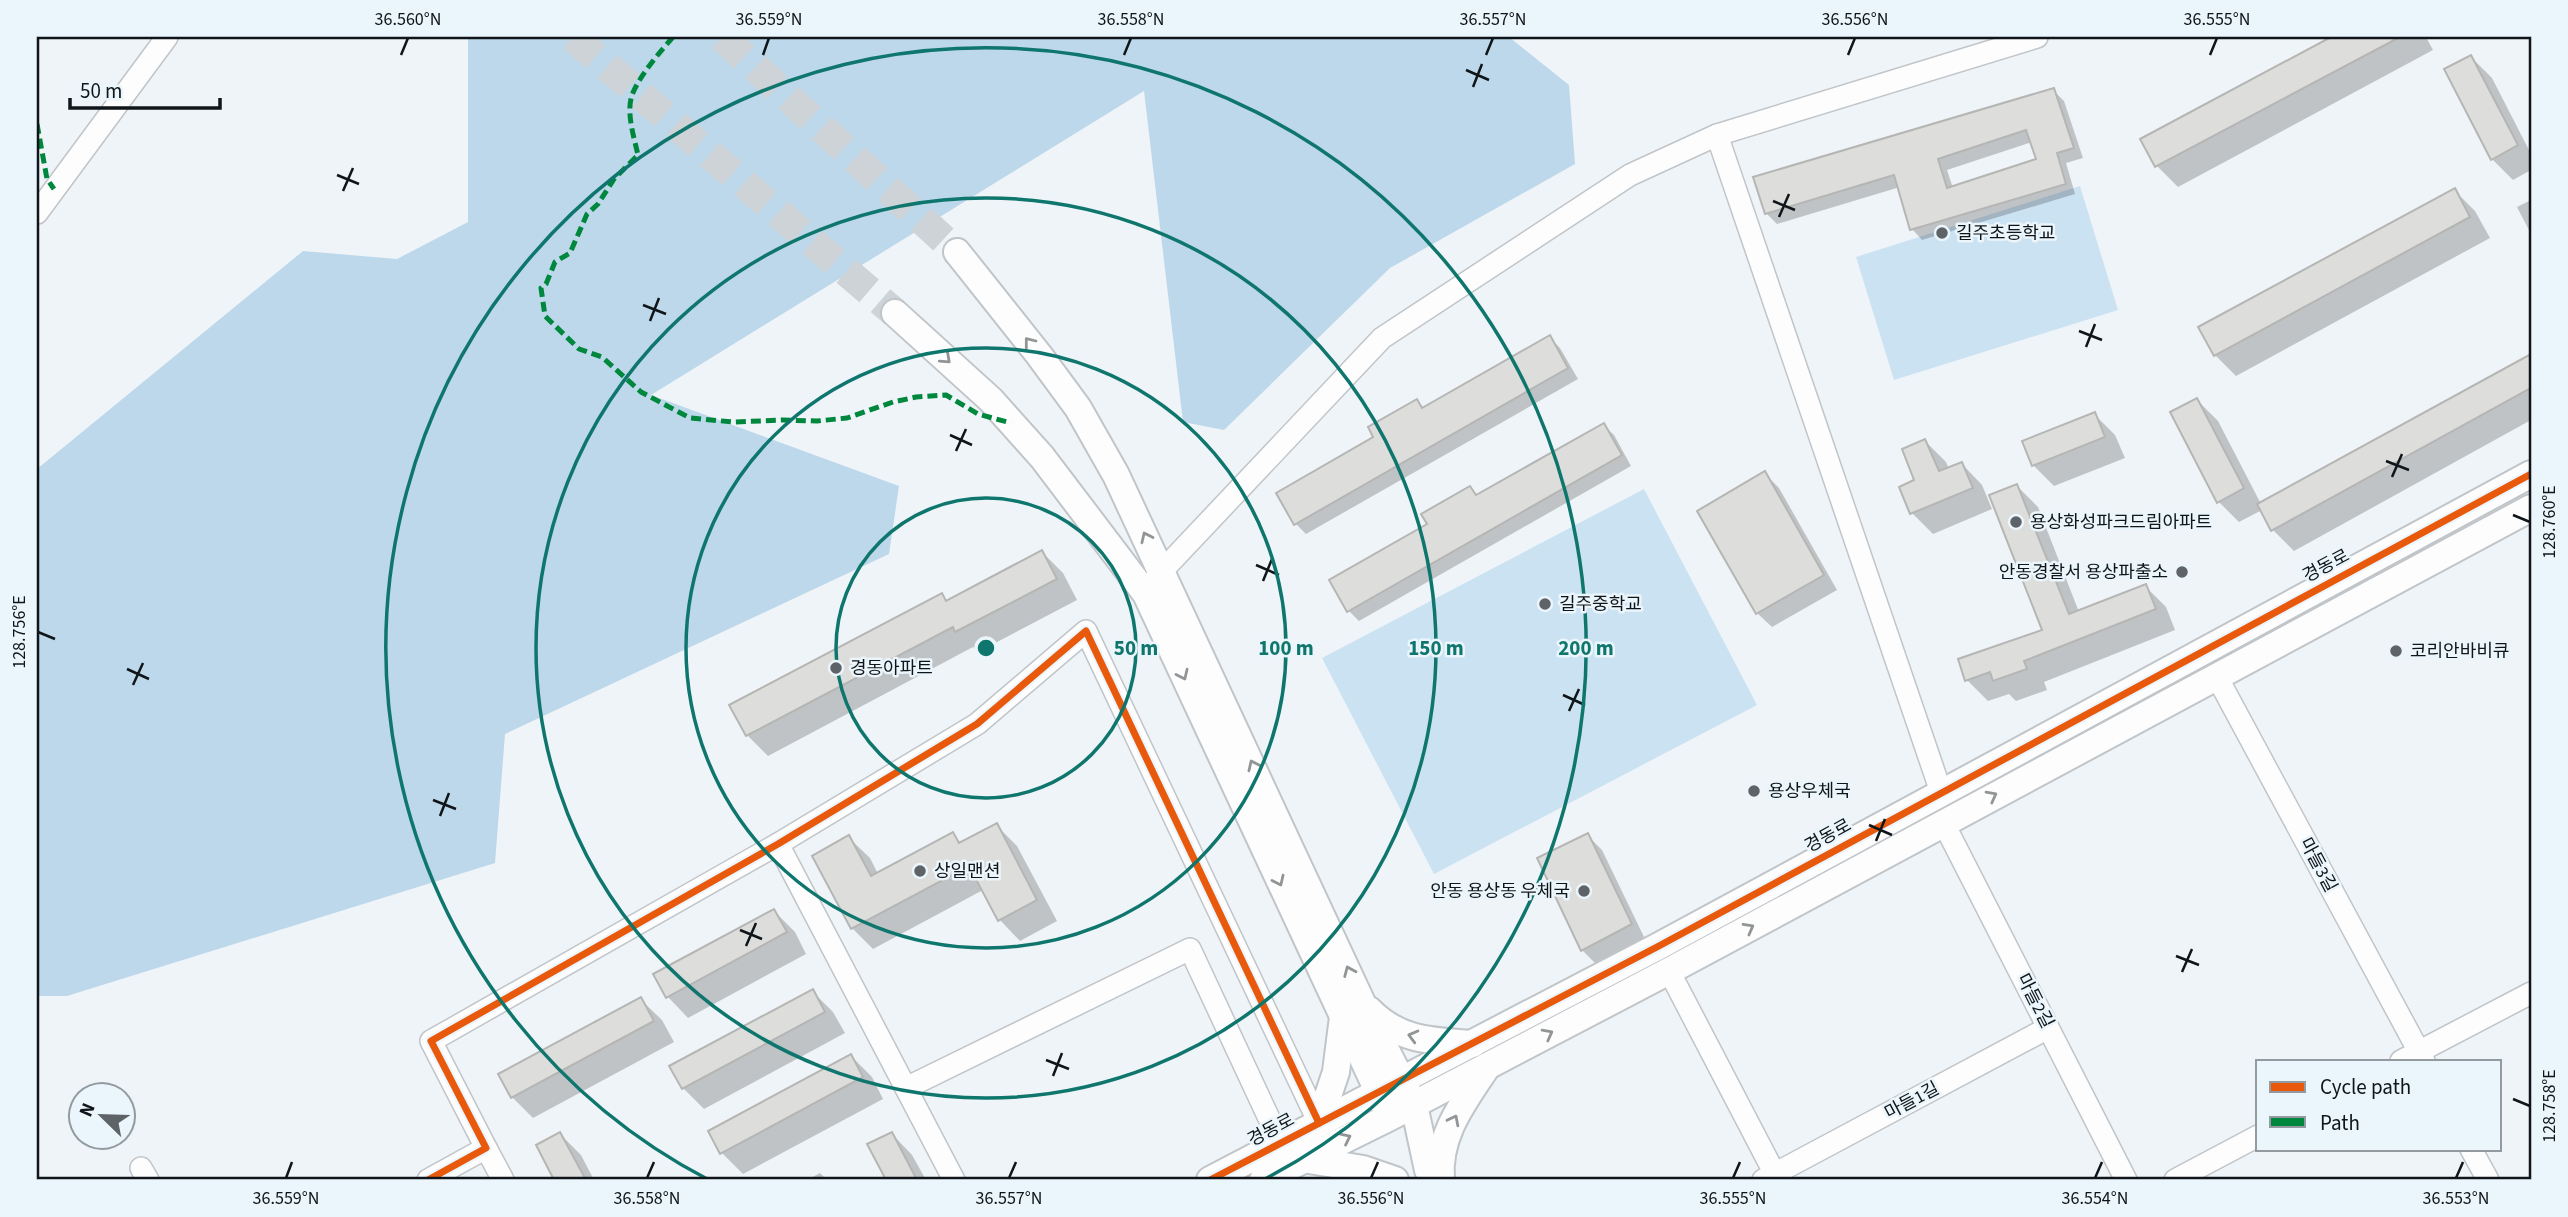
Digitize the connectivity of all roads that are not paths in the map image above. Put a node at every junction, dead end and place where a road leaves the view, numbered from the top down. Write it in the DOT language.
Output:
graph roads {
  1 [pos="167,37"];
  2 [pos="2037,37"];
  3 [pos="1717,135"];
  4 [pos="37,213"];
  5 [pos="957,252"];
  6 [pos="895,313"];
  7 [pos="2531,474"];
  8 [pos="2531,508"];
  9 [pos="1161,571"];
  10 [pos="1146,594"];
  11 [pos="2217,677"];
  12 [pos="1941,792"];
  13 [pos="1943,822"];
  14 [pos="778,844"];
  15 [pos="1669,971"];
  16 [pos="2531,993"];
  17 [pos="1353,1011"];
  18 [pos="2048,1028"];
  19 [pos="1480,1055"];
  20 [pos="2414,1058"];
  21 [pos="1390,1086"];
  22 [pos="906,1088"];
  23 [pos="1402,1111"];
  24 [pos="1319,1123"];
  25 [pos="2256,1137"];
  26 [pos="1280,1142"];
  27 [pos="486,1148"];
  28 [pos="2472,1150"];
  29 [pos="1303,1159"];
  30 [pos="1434,1177"];
  31 [pos="1772,1178"];
  32 [pos="428,1180"];
  33 [pos="503,1180"];
  34 [pos="954,1180"];
  35 [pos="1210,1180"];
  36 [pos="1263,1180"];
  37 [pos="1395,1180"];
  38 [pos="2126,1180"];
  39 [pos="2175,1180"];
  40 [pos="2488,1180"];
  1 -- 4 [label="street"];
  2 -- 3 [label="street"];
  3 -- 9 [label="street"];
  3 -- 12 [label="street"];
  9 -- 5 [label="street, one-way"];
  6 -- 10 [label="street, one-way"];
  7 -- 12 [label="street, 경동로"];
  8 -- 11 [label="street, 경동로"];
  9 -- 10 [label="street"];
  17 -- 9 [label="street, one-way"];
  10 -- 17 [label="street, one-way"];
  13 -- 11 [label="street, 경동로, one-way"];
  11 -- 20 [label="street, 마들3길"];
  12 -- 19 [label="street, 경동로"];
  15 -- 13 [label="street, 경동로, one-way"];
  13 -- 18 [label="street, 마들2길"];
  14 -- 22 [label="street"];
  14 -- 24 [label="street"];
  14 -- 27 [label="street"];
  19 -- 15 [label="street, 경동로, one-way"];
  15 -- 31 [label="street, 마들1길"];
  16 -- 20 [label="street"];
  19 -- 17 [label="street, one-way"];
  17 -- 21 [label="street"];
  17 -- 24 [label="street"];
  18 -- 31 [label="street, 마들1길"];
  18 -- 38 [label="street, 마들2길"];
  19 -- 21 [label="street, 경동로"];
  19 -- 23 [label="street, 경동로"];
  30 -- 19 [label="street, one-way"];
  21 -- 23 [label="street"];
  21 -- 24 [label="street, 경동로"];
  22 -- 26 [label="street"];
  22 -- 34 [label="street"];
  29 -- 23 [label="street, 경동로, one-way"];
  23 -- 30 [label="street"];
  24 -- 26 [label="street, 경동로"];
  25 -- 39 [label="street"];
  26 -- 35 [label="street, 경동로"];
  27 -- 32 [label="street"];
  27 -- 33 [label="street"];
  28 -- 40 [label="street"];
  29 -- 36 [label="street, 경동로"];
  29 -- 37 [label="street"];
}
